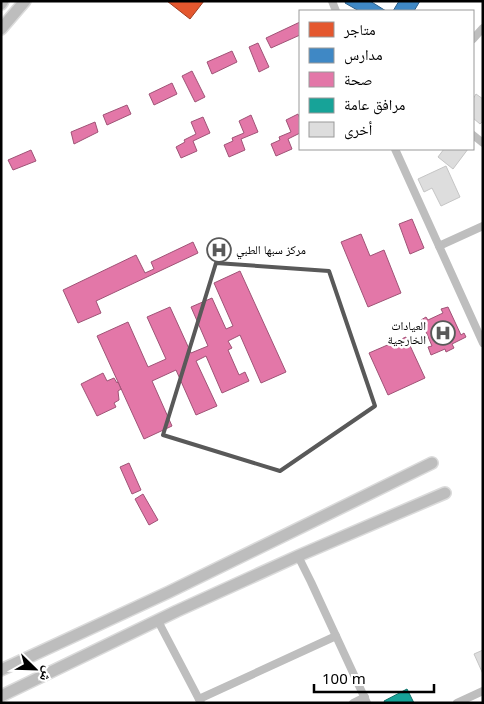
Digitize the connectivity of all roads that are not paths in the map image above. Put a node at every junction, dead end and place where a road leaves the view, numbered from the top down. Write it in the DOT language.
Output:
graph roads {
  1 [pos="25,1"];
  2 [pos="483,28"];
  3 [pos="1,29"];
  4 [pos="474,38"];
  5 [pos="394,150"];
  6 [pos="483,226"];
  7 [pos="439,246"];
  8 [pos="483,343"];
  9 [pos="432,463"];
  10 [pos="445,493"];
  11 [pos="298,556"];
  12 [pos="169,592"];
  13 [pos="177,611"];
  14 [pos="158,621"];
  15 [pos="336,636"];
  16 [pos="1,670"];
  17 [pos="483,691"];
  18 [pos="1,696"];
  19 [pos="366,700"];
  20 [pos="200,701"];
  21 [pos="353,703"];
  22 [pos="457,703"];
  1 -- 3 [label="main road"];
  2 -- 4 [label="street"];
  5 -- 7 [label="street"];
  6 -- 7 [label="street"];
  7 -- 8 [label="street"];
  9 -- 12 [label="main road"];
  10 -- 11 [label="main road"];
  11 -- 13 [label="main road"];
  11 -- 15 [label="street"];
  12 -- 13 [label="main road"];
  12 -- 16 [label="main road"];
  13 -- 14 [label="main road"];
  14 -- 18 [label="main road"];
  14 -- 20 [label="street"];
  15 -- 19 [label="street"];
  15 -- 20 [label="street"];
  17 -- 22 [label="street"];
  19 -- 21 [label="street"];
}
